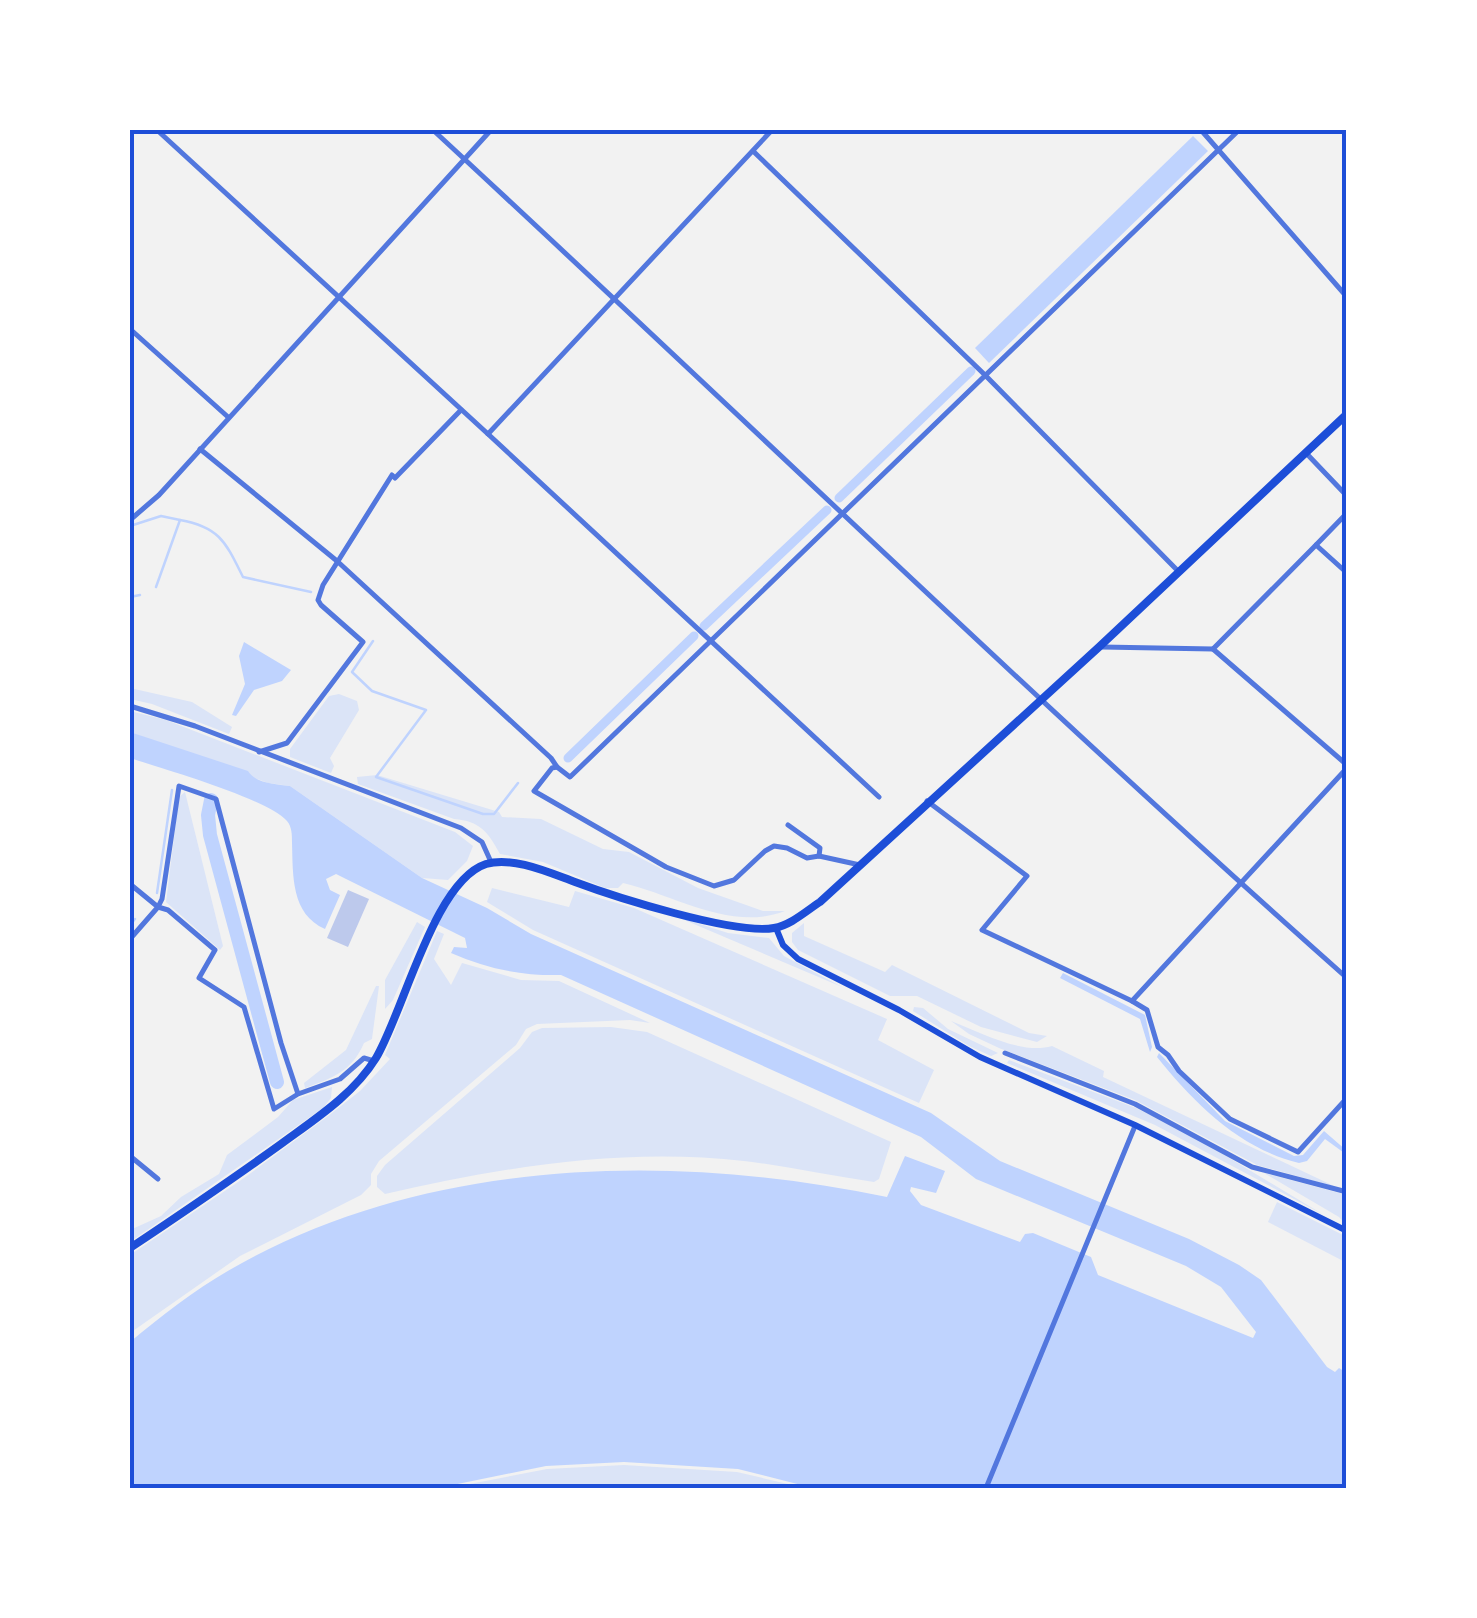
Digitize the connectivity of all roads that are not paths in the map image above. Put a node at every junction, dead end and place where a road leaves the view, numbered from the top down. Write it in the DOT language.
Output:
graph roads {
  1 [pos="157,130"];
  2 [pos="433,130"];
  3 [pos="490,130"];
  4 [pos="772,130"];
  5 [pos="1201,130"];
  6 [pos="1240,130"];
  7 [pos="1218,150"];
  8 [pos="752,151"];
  9 [pos="464,159"];
  10 [pos="614,296"];
  11 [pos="338,297"];
  12 [pos="1347,297"];
  13 [pos="130,328"];
  14 [pos="985,375"];
  15 [pos="461,410"];
  16 [pos="1347,414"];
  17 [pos="229,418"];
  18 [pos="488,434"];
  19 [pos="200,449"];
  20 [pos="1306,453"];
  21 [pos="1347,496"];
  22 [pos="843,512"];
  23 [pos="1347,513"];
  24 [pos="130,520"];
  25 [pos="1316,545"];
  26 [pos="336,561"];
  27 [pos="1178,570"];
  28 [pos="1347,573"];
  29 [pos="710,642"];
  30 [pos="1099,647"];
  31 [pos="1212,649"];
  32 [pos="1039,698"];
  33 [pos="130,706"];
  34 [pos="259,752"];
  35 [pos="557,767"];
  36 [pos="1347,767"];
  37 [pos="879,797"];
  38 [pos="927,802"];
  39 [pos="788,825"];
  40 [pos="819,856"];
  41 [pos="491,862"];
  42 [pos="860,865"];
  43 [pos="130,884"];
  44 [pos="1241,884"];
  45 [pos="158,907"];
  46 [pos="776,928"];
  47 [pos="130,938"];
  48 [pos="1347,978"];
  49 [pos="1132,1001"];
  50 [pos="1005,1053"];
  51 [pos="374,1061"];
  52 [pos="298,1094"];
  53 [pos="1347,1098"];
  54 [pos="1134,1129"];
  55 [pos="130,1156"];
  56 [pos="158,1179"];
  57 [pos="1347,1192"];
  58 [pos="1347,1231"];
  59 [pos="130,1248"];
  60 [pos="986,1488"];
  1 -- 11 [label="street"];
  2 -- 9 [label="street"];
  3 -- 9 [label="street"];
  4 -- 8 [label="street"];
  5 -- 7 [label="street"];
  6 -- 7 [label="street"];
  7 -- 12 [label="street"];
  7 -- 14 [label="street"];
  8 -- 10 [label="street"];
  8 -- 14 [label="street"];
  9 -- 10 [label="street"];
  9 -- 11 [label="street"];
  10 -- 18 [label="street"];
  10 -- 22 [label="street"];
  11 -- 15 [label="street"];
  11 -- 17 [label="street"];
  13 -- 17 [label="street"];
  14 -- 22 [label="street"];
  14 -- 27 [label="street"];
  15 -- 18 [label="street"];
  15 -- 26 [label="street"];
  16 -- 20 [label="main road"];
  17 -- 19 [label="street"];
  18 -- 29 [label="street"];
  19 -- 24 [label="street"];
  19 -- 26 [label="street"];
  20 -- 21 [label="street"];
  20 -- 27 [label="main road"];
  22 -- 29 [label="street"];
  22 -- 32 [label="street"];
  23 -- 25 [label="street"];
  25 -- 28 [label="street"];
  25 -- 31 [label="street"];
  26 -- 34 [label="street"];
  26 -- 35 [label="street"];
  27 -- 30 [label="main road"];
  29 -- 35 [label="street"];
  29 -- 37 [label="street"];
  30 -- 31 [label="street"];
  30 -- 32 [label="main road"];
  31 -- 36 [label="street"];
  32 -- 38 [label="main road"];
  32 -- 44 [label="street"];
  33 -- 34 [label="street"];
  34 -- 41 [label="street"];
  35 -- 40 [label="street"];
  36 -- 44 [label="street"];
  38 -- 42 [label="main road"];
  38 -- 49 [label="street"];
  39 -- 40 [label="street"];
  40 -- 42 [label="street"];
  41 -- 46 [label="main road"];
  41 -- 51 [label="main road"];
  42 -- 46 [label="main road"];
  43 -- 45 [label="street"];
  44 -- 48 [label="street"];
  44 -- 49 [label="street"];
  45 -- 47 [label="street"];
  45 -- 52 [label="street"];
  45 -- 52 [label="street"];
  46 -- 54 [label="main road"];
  49 -- 53 [label="street"];
  50 -- 57 [label="street"];
  51 -- 52 [label="street"];
  51 -- 59 [label="main road"];
  54 -- 58 [label="main road"];
  54 -- 60 [label="street"];
  55 -- 56 [label="street"];
}
